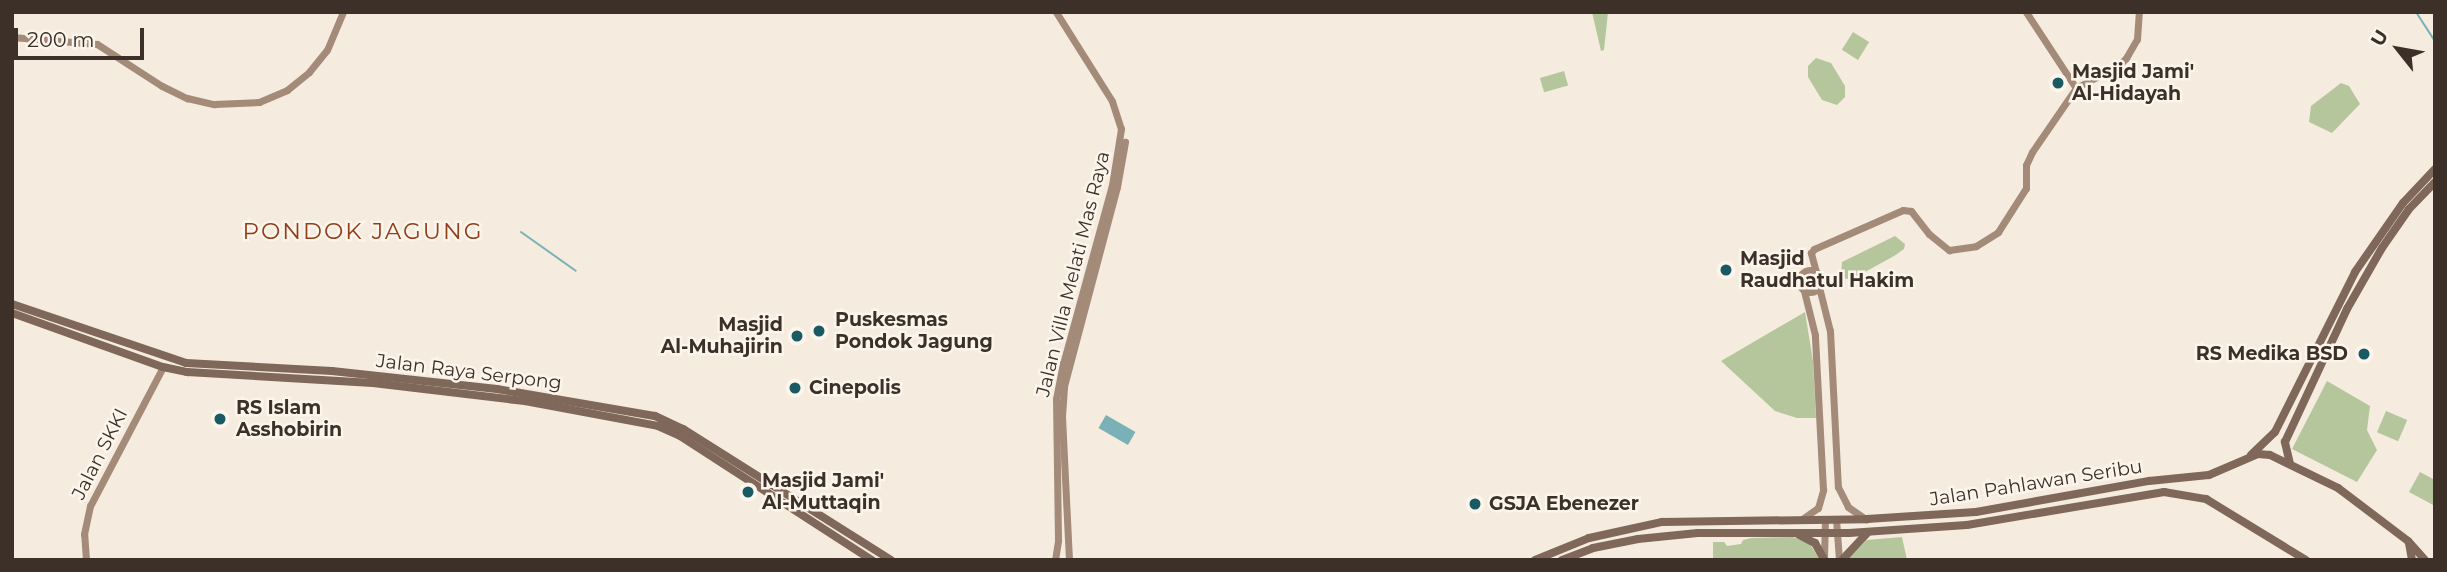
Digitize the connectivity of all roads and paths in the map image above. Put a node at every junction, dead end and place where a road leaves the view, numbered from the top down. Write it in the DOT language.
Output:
graph roads {
  1 [pos="343,12"];
  2 [pos="1059,12"];
  3 [pos="2026,12"];
  4 [pos="2139,12"];
  5 [pos="12,37"];
  6 [pos="2076,88"];
  7 [pos="1122,152"];
  8 [pos="2435,169"];
  9 [pos="2435,182"];
  10 [pos="1816,272"];
  11 [pos="1819,287"];
  12 [pos="1804,291"];
  13 [pos="12,304"];
  14 [pos="12,313"];
  15 [pos="163,368"];
  16 [pos="234,371"];
  17 [pos="2275,432"];
  18 [pos="2285,442"];
  19 [pos="708,450"];
  20 [pos="2251,455"];
  21 [pos="2290,464"];
  22 [pos="1825,519"];
  23 [pos="1836,519"];
  24 [pos="1867,519"];
  25 [pos="1801,520"];
  26 [pos="1786,532"];
  27 [pos="1868,532"];
  28 [pos="1824,533"];
  29 [pos="1838,533"];
  30 [pos="2408,541"];
  31 [pos="886,558"];
  32 [pos="86,560"];
  33 [pos="872,560"];
  34 [pos="1055,560"];
  35 [pos="1069,560"];
  36 [pos="1535,560"];
  37 [pos="1562,560"];
  38 [pos="1824,560"];
  39 [pos="1840,560"];
  40 [pos="2306,560"];
  41 [pos="2412,560"];
  42 [pos="2425,560"];
  1 -- 5 [label="street"];
  2 -- 7 [label="street, Jalan Villa Melati Mas Raya"];
  3 -- 6 [label="street"];
  4 -- 6 [label="street"];
  6 -- 10 [label="street"];
  7 -- 34 [label="street, Jalan Villa Melati Mas Raya"];
  7 -- 35 [label="street, Jalan Villa Melati Mas Raya"];
  8 -- 17 [label="main road, Jalan Pahlawan Seribu"];
  9 -- 18 [label="main road"];
  10 -- 11 [label="street"];
  10 -- 12 [label="street"];
  11 -- 12 [label="street"];
  11 -- 24 [label="street"];
  12 -- 25 [label="street"];
  13 -- 16 [label="main road, Jalan Raya Serpong"];
  14 -- 15 [label="main road, Jalan Raya Serpong"];
  15 -- 16 [label="main road, Jalan Raya Serpong"];
  15 -- 32 [label="street, Jalan SKKI"];
  16 -- 19 [label="main road, Jalan Raya Serpong"];
  17 -- 18 [label="main road"];
  17 -- 20 [label="main road, Jalan Pahlawan Seribu"];
  18 -- 21 [label="main road"];
  19 -- 31 [label="main road, Jalan Raya Serpong"];
  19 -- 33 [label="main road, Jalan Raya Serpong"];
  20 -- 21 [label="main road"];
  20 -- 24 [label="main road, Jalan Pahlawan Seribu"];
  21 -- 30 [label="main road"];
  22 -- 23 [label="main road, Jalan Pahlawan Seribu"];
  22 -- 25 [label="main road, Jalan Pahlawan Seribu"];
  22 -- 28 [label="street"];
  23 -- 24 [label="main road, Jalan Pahlawan Seribu"];
  23 -- 29 [label="street"];
  25 -- 36 [label="main road, Jalan Pahlawan Seribu"];
  26 -- 28 [label="main road, Jalan Pahlawan Seribu"];
  26 -- 37 [label="main road, Jalan Pahlawan Seribu"];
  26 -- 38 [label="main road"];
  27 -- 29 [label="main road, Jalan Pahlawan Seribu"];
  27 -- 39 [label="main road"];
  27 -- 40 [label="main road, Jalan Pahlawan Seribu"];
  28 -- 29 [label="main road, Jalan Pahlawan Seribu"];
  28 -- 38 [label="street"];
  29 -- 39 [label="street"];
  30 -- 41 [label="main road"];
  30 -- 42 [label="main road"];
}
